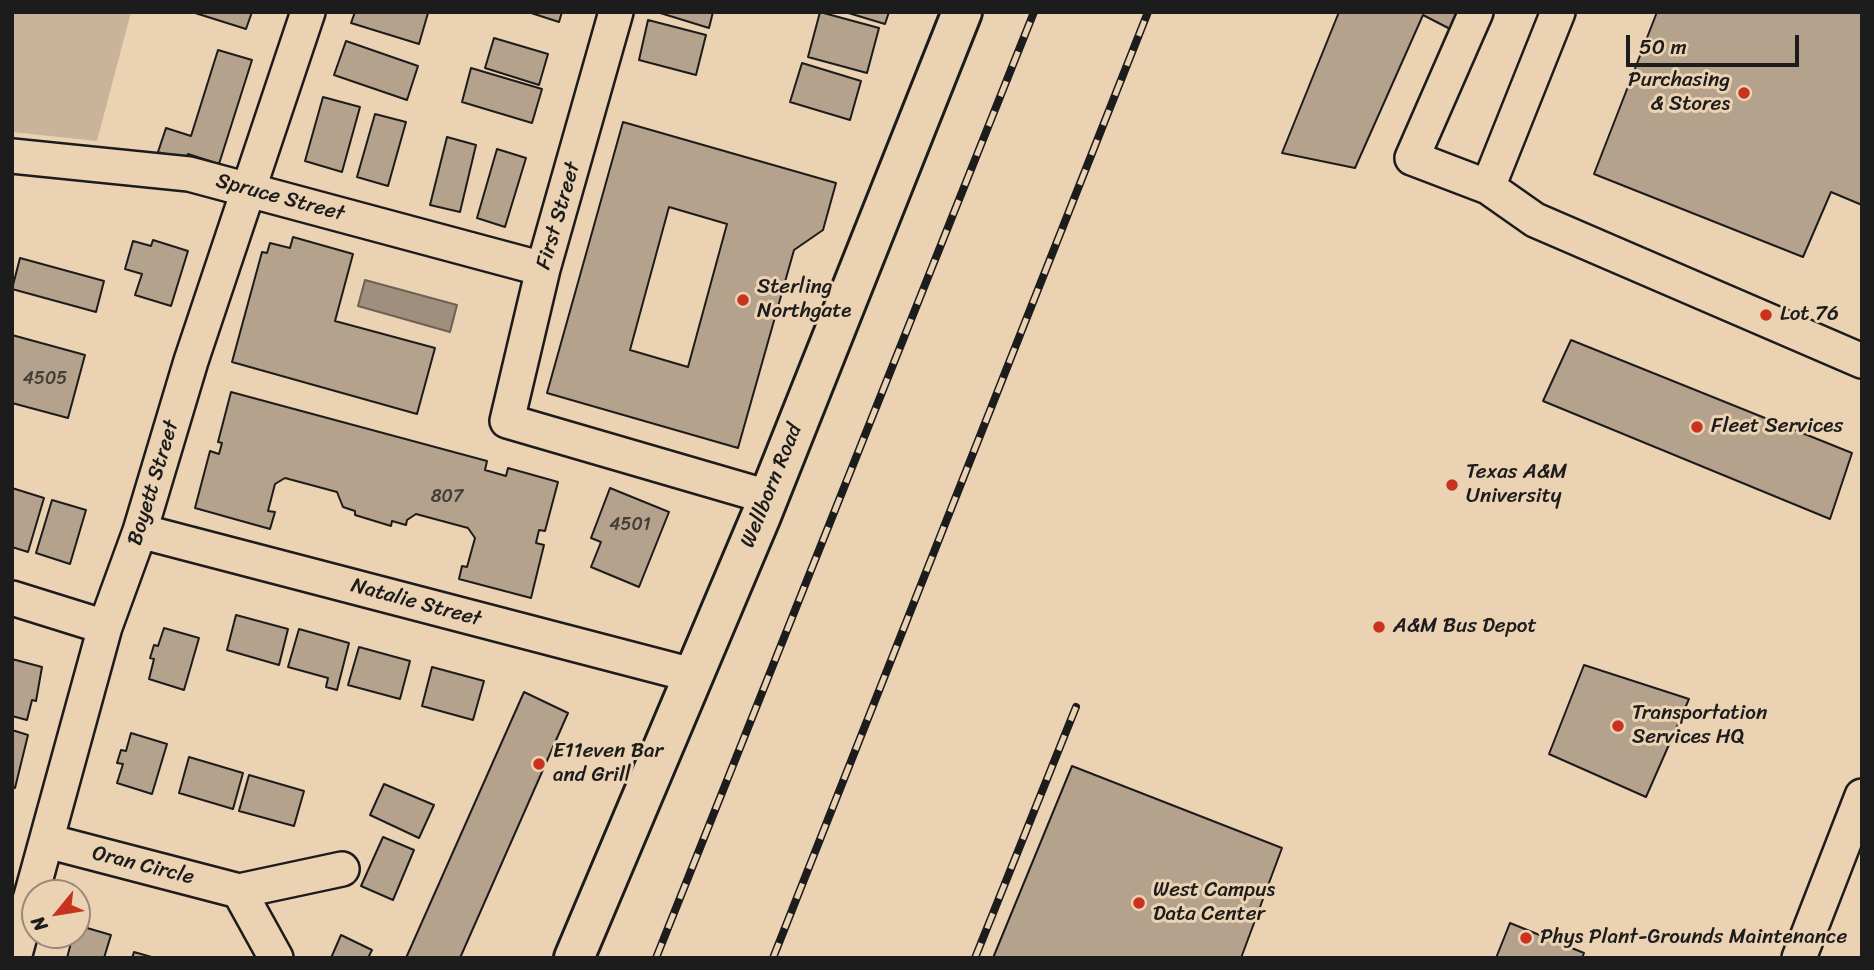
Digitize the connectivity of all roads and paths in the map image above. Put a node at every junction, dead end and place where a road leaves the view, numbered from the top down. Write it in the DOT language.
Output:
graph roads {
  1 [pos="308,12"];
  2 [pos="616,12"];
  3 [pos="962,12"];
  4 [pos="1476,12"];
  5 [pos="1558,12"];
  6 [pos="12,156"];
  7 [pos="1488,187"];
  8 [pos="250,190"];
  9 [pos="543,270"];
  10 [pos="1862,361"];
  11 [pos="768,497"];
  12 [pos="139,531"];
  13 [pos="12,598"];
  14 [pos="105,627"];
  15 [pos="692,675"];
  16 [pos="1862,796"];
  17 [pos="47,841"];
  18 [pos="342,869"];
  19 [pos="239,891"];
  20 [pos="14,958"];
  21 [pos="276,958"];
  22 [pos="574,958"];
  23 [pos="1799,958"];
  1 -- 8 [label="street, Boyett Street"];
  2 -- 9 [label="street, First Street"];
  3 -- 11 [label="main road, Wellborn Road"];
  4 -- 7 [label="street"];
  5 -- 7 [label="street"];
  6 -- 8 [label="street, Spruce Street"];
  7 -- 10 [label="street"];
  8 -- 9 [label="street, Spruce Street"];
  8 -- 12 [label="street, Boyett Street"];
  9 -- 11 [label="street, First Street"];
  11 -- 15 [label="main road, Wellborn Road"];
  12 -- 14 [label="street, Boyett Street"];
  12 -- 15 [label="street, Natalie Street"];
  13 -- 14 [label="street"];
  14 -- 17 [label="street, Boyett Street"];
  15 -- 22 [label="main road, Wellborn Road"];
  16 -- 23 [label="street"];
  17 -- 19 [label="street, Oran Circle"];
  17 -- 20 [label="street, Boyett Street"];
  18 -- 19 [label="street"];
  19 -- 21 [label="street"];
}
